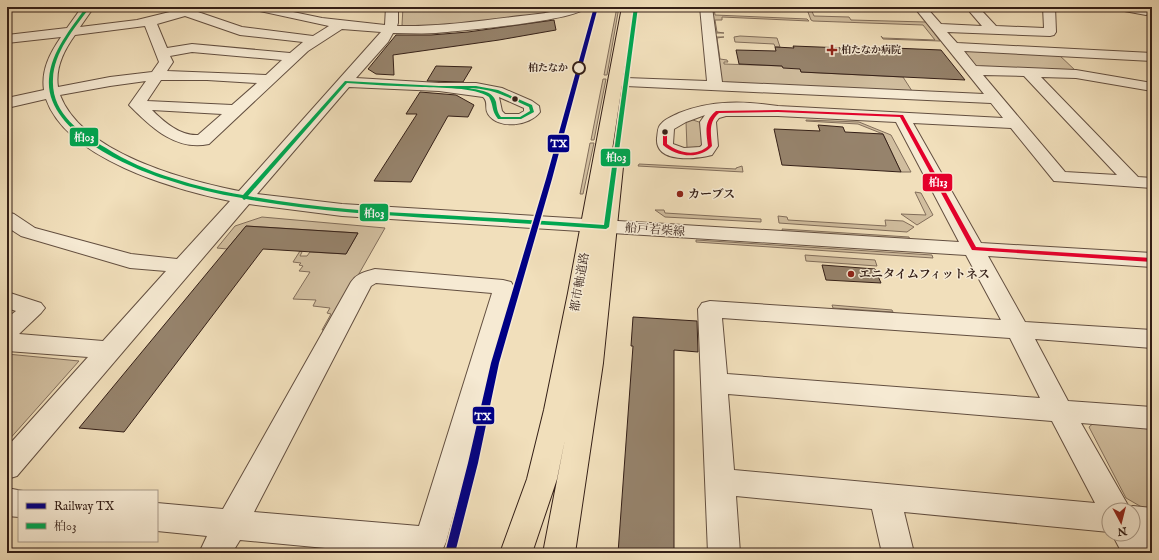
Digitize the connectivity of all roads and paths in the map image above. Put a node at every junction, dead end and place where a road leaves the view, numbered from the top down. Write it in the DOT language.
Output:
graph roads {
  1 [pos="88,7"];
  2 [pos="203,7"];
  3 [pos="255,7"];
  4 [pos="299,7"];
  5 [pos="392,7"];
  6 [pos="582,7"];
  7 [pos="628,7"];
  8 [pos="636,7"];
  9 [pos="706,7"];
  10 [pos="920,7"];
  11 [pos="978,7"];
  12 [pos="1049,7"];
  13 [pos="1119,7"];
  14 [pos="186,12"];
  15 [pos="281,13"];
  16 [pos="1147,13"];
  17 [pos="150,22"];
  18 [pos="340,24"];
  19 [pos="937,28"];
  20 [pos="390,29"];
  21 [pos="993,30"];
  22 [pos="71,32"];
  23 [pos="7,39"];
  24 [pos="316,40"];
  25 [pos="954,48"];
  26 [pos="162,53"];
  27 [pos="294,57"];
  28 [pos="1152,57"];
  29 [pos="973,70"];
  30 [pos="1028,72"];
  31 [pos="157,76"];
  32 [pos="269,79"];
  33 [pos="346,82"];
  34 [pos="626,82"];
  35 [pos="715,86"];
  36 [pos="439,87"];
  37 [pos="1152,87"];
  38 [pos="52,93"];
  39 [pos="996,99"];
  40 [pos="7,103"];
  41 [pos="137,105"];
  42 [pos="236,110"];
  43 [pos="778,111"];
  44 [pos="901,116"];
  45 [pos="684,117"];
  46 [pos="708,122"];
  47 [pos="1016,123"];
  48 [pos="1134,182"];
  49 [pos="1152,183"];
  50 [pos="244,198"];
  51 [pos="7,218"];
  52 [pos="598,226"];
  53 [pos="974,249"];
  54 [pos="1152,260"];
  55 [pos="185,266"];
  56 [pos="7,300"];
  57 [pos="1018,330"];
  58 [pos="7,332"];
  59 [pos="1152,340"];
  60 [pos="7,342"];
  61 [pos="109,350"];
  62 [pos="714,384"];
  63 [pos="1060,411"];
  64 [pos="1152,418"];
  65 [pos="7,467"];
  66 [pos="720,482"];
  67 [pos="885,497"];
  68 [pos="7,502"];
  69 [pos="1111,502"];
  70 [pos="18,503"];
  71 [pos="158,517"];
  72 [pos="1101,517"];
  73 [pos="1141,521"];
  74 [pos="1152,522"];
  75 [pos="231,525"];
  76 [pos="1133,542"];
  77 [pos="349,545"];
  78 [pos="215,553"];
  79 [pos="516,553"];
  80 [pos="559,553"];
  81 [pos="724,553"];
  82 [pos="898,553"];
  83 [pos="1139,553"];
  1 -- 22 [label="street, 船戸若柴線"];
  2 -- 14 [label="street"];
  3 -- 15 [label="street"];
  4 -- 15 [label="street"];
  5 -- 20 [label="street"];
  6 -- 20 [label="street"];
  7 -- 52 [label="main road, 都市軸道路"];
  8 -- 34 [label="main road, 都市軸道路"];
  9 -- 35 [label="street"];
  10 -- 19 [label="street"];
  11 -- 21 [label="street"];
  12 -- 21 [label="street"];
  13 -- 16 [label="street"];
  14 -- 17 [label="street"];
  14 -- 24 [label="street"];
  15 -- 18 [label="street"];
  17 -- 22 [label="street"];
  17 -- 26 [label="street"];
  18 -- 20 [label="street"];
  18 -- 24 [label="street"];
  19 -- 21 [label="street"];
  19 -- 25 [label="street"];
  20 -- 33 [label="street"];
  22 -- 23 [label="street"];
  22 -- 38 [label="street, 船戸若柴線"];
  24 -- 27 [label="street"];
  25 -- 28 [label="street"];
  25 -- 29 [label="street"];
  26 -- 27 [label="street"];
  26 -- 31 [label="street"];
  27 -- 32 [label="street"];
  29 -- 30 [label="street"];
  29 -- 39 [label="street"];
  30 -- 37 [label="street"];
  30 -- 48 [label="street"];
  31 -- 32 [label="street"];
  31 -- 38 [label="street"];
  31 -- 41 [label="street"];
  32 -- 42 [label="street"];
  33 -- 36 [label="street"];
  33 -- 50 [label="street"];
  34 -- 35 [label="street"];
  34 -- 52 [label="main road, 都市軸道路"];
  35 -- 39 [label="street"];
  36 -- 36 [label="street"];
  38 -- 40 [label="street"];
  38 -- 50 [label="street, 船戸若柴線"];
  39 -- 47 [label="street"];
  41 -- 42 [label="street"];
  41 -- 42 [label="street"];
  43 -- 44 [label="street"];
  43 -- 45 [label="street"];
  43 -- 46 [label="street"];
  44 -- 47 [label="street"];
  44 -- 53 [label="street"];
  45 -- 46 [label="street"];
  45 -- 46 [label="street"];
  47 -- 48 [label="street"];
  48 -- 49 [label="street"];
  50 -- 52 [label="street, 船戸若柴線"];
  50 -- 55 [label="street"];
  51 -- 55 [label="street"];
  52 -- 53 [label="street, 船戸若柴線"];
  52 -- 79 [label="main road, 都市軸道路"];
  52 -- 80 [label="main road, 都市軸道路"];
  53 -- 54 [label="street, 船戸若柴線"];
  53 -- 57 [label="street"];
  55 -- 61 [label="street"];
  56 -- 58 [label="street"];
  57 -- 59 [label="street"];
  57 -- 62 [label="street"];
  57 -- 63 [label="street"];
  60 -- 61 [label="street"];
  61 -- 65 [label="street"];
  62 -- 63 [label="street"];
  62 -- 66 [label="street"];
  63 -- 64 [label="street"];
  63 -- 69 [label="street"];
  66 -- 67 [label="street"];
  66 -- 81 [label="street"];
  67 -- 72 [label="street"];
  67 -- 82 [label="street"];
  68 -- 70 [label="street"];
  71 -- 75 [label="street"];
  73 -- 74 [label="street"];
  75 -- 77 [label="street"];
  75 -- 77 [label="street"];
  75 -- 78 [label="street"];
  76 -- 83 [label="street"];
}
